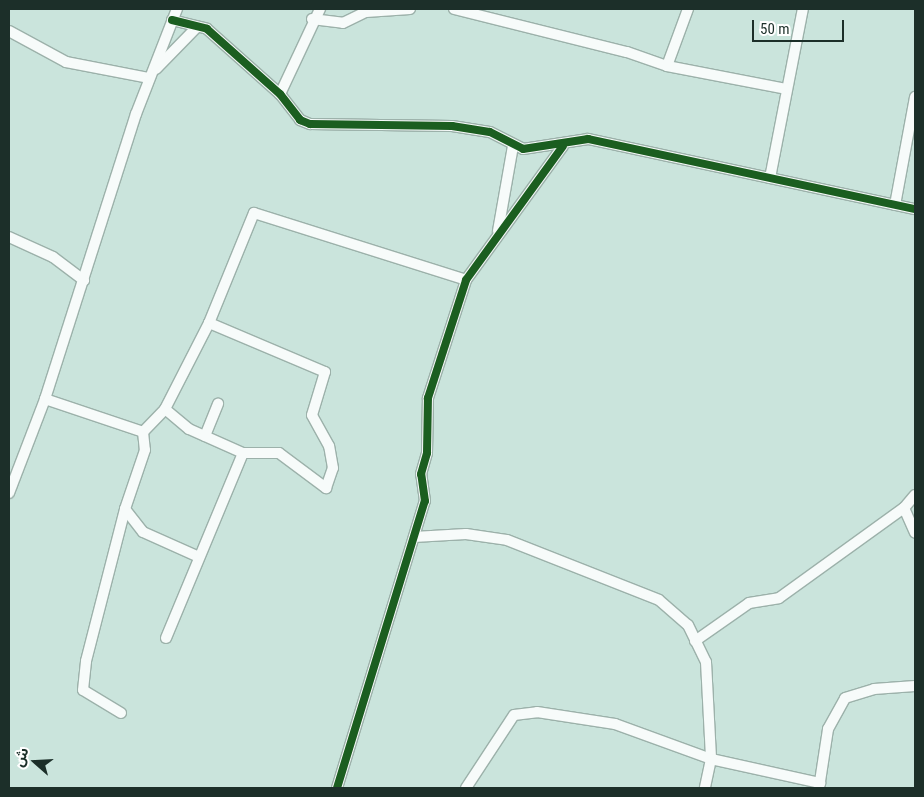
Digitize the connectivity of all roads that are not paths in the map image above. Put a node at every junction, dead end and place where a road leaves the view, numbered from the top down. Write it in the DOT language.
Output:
graph roads {
  1 [pos="177,9"];
  2 [pos="320,9"];
  3 [pos="410,9"];
  4 [pos="454,9"];
  5 [pos="688,9"];
  6 [pos="803,9"];
  7 [pos="312,19"];
  8 [pos="172,20"];
  9 [pos="197,26"];
  10 [pos="11,35"];
  11 [pos="667,66"];
  12 [pos="149,78"];
  13 [pos="786,89"];
  14 [pos="280,94"];
  15 [pos="915,97"];
  16 [pos="513,146"];
  17 [pos="563,146"];
  18 [pos="770,178"];
  19 [pos="894,205"];
  20 [pos="915,209"];
  21 [pos="498,232"];
  22 [pos="9,237"];
  23 [pos="84,280"];
  24 [pos="466,280"];
  25 [pos="209,323"];
  26 [pos="44,399"];
  27 [pos="218,403"];
  28 [pos="165,409"];
  29 [pos="143,432"];
  30 [pos="205,436"];
  31 [pos="243,454"];
  32 [pos="9,493"];
  33 [pos="915,495"];
  34 [pos="904,508"];
  35 [pos="125,509"];
  36 [pos="915,533"];
  37 [pos="414,537"];
  38 [pos="199,557"];
  39 [pos="166,638"];
  40 [pos="695,641"];
  41 [pos="915,686"];
  42 [pos="120,713"];
  43 [pos="711,759"];
  44 [pos="820,786"];
  45 [pos="337,788"];
  46 [pos="466,788"];
  47 [pos="705,788"];
  1 -- 8 [label="street"];
  2 -- 7 [label="street"];
  3 -- 7 [label="street"];
  4 -- 11 [label="street"];
  5 -- 11 [label="street"];
  6 -- 13 [label="street"];
  7 -- 14 [label="street"];
  8 -- 9 [label="street"];
  8 -- 12 [label="street"];
  9 -- 12 [label="street"];
  9 -- 14 [label="street"];
  10 -- 12 [label="street"];
  11 -- 13 [label="street"];
  12 -- 23 [label="street"];
  13 -- 18 [label="street"];
  14 -- 16 [label="street"];
  15 -- 19 [label="street"];
  16 -- 17 [label="street"];
  16 -- 21 [label="street"];
  17 -- 18 [label="street"];
  17 -- 21 [label="street"];
  18 -- 19 [label="street"];
  19 -- 20 [label="street"];
  21 -- 24 [label="street"];
  22 -- 23 [label="street"];
  23 -- 26 [label="street"];
  24 -- 25 [label="street"];
  24 -- 37 [label="street"];
  25 -- 28 [label="street"];
  25 -- 31 [label="street"];
  26 -- 29 [label="street"];
  26 -- 32 [label="street"];
  27 -- 30 [label="street"];
  28 -- 29 [label="street"];
  28 -- 30 [label="street"];
  29 -- 35 [label="street"];
  30 -- 31 [label="street"];
  31 -- 38 [label="street"];
  33 -- 34 [label="street"];
  34 -- 36 [label="street"];
  34 -- 40 [label="street"];
  35 -- 38 [label="street"];
  35 -- 42 [label="street"];
  37 -- 40 [label="street"];
  37 -- 45 [label="street"];
  38 -- 39 [label="street"];
  40 -- 43 [label="street"];
  41 -- 44 [label="street"];
  43 -- 44 [label="street"];
  43 -- 46 [label="street"];
  43 -- 47 [label="street"];
}
